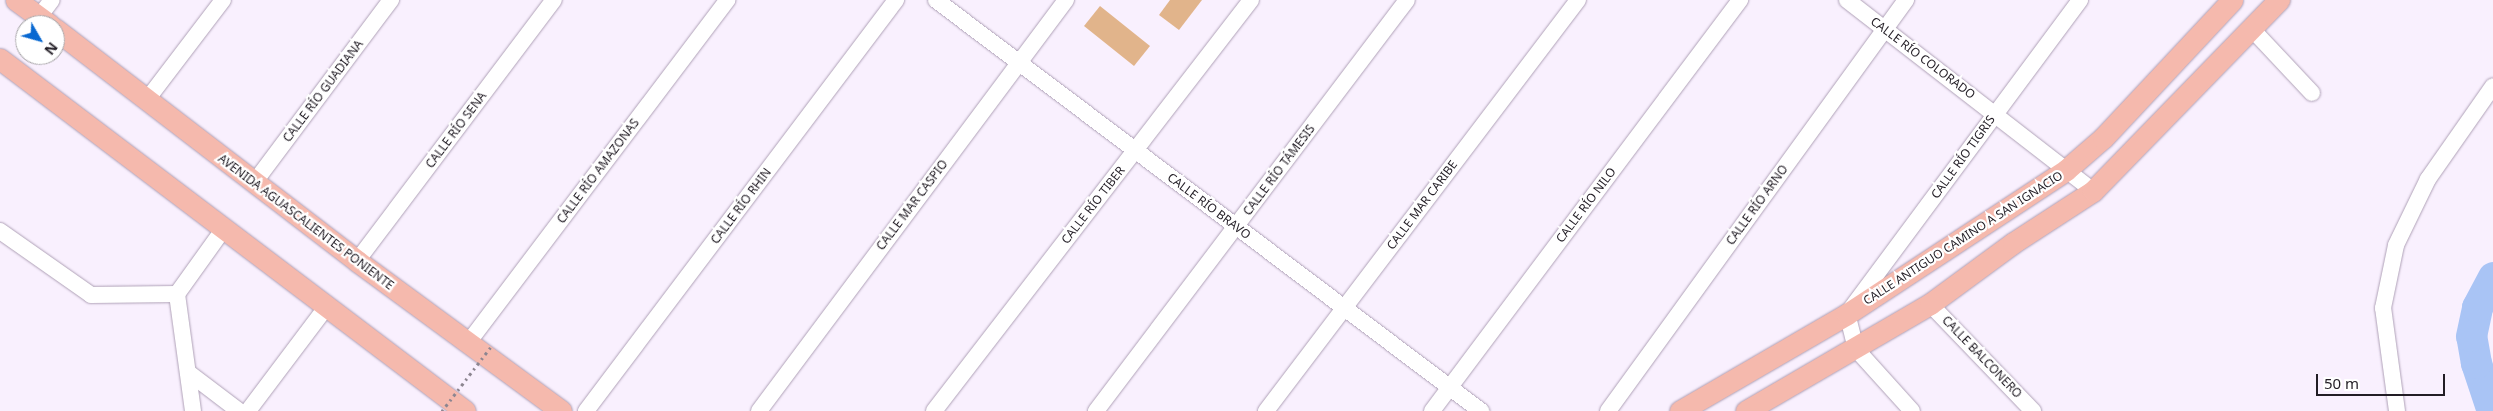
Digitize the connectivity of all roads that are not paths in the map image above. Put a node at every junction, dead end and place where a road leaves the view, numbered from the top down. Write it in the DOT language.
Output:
graph roads {
  1 [pos="16,0"];
  2 [pos="223,0"];
  3 [pos="391,0"];
  4 [pos="554,0"];
  5 [pos="727,0"];
  6 [pos="896,0"];
  7 [pos="936,0"];
  8 [pos="1066,0"];
  9 [pos="1251,0"];
  10 [pos="1407,0"];
  11 [pos="1578,0"];
  12 [pos="1740,0"];
  13 [pos="1846,0"];
  14 [pos="1906,0"];
  15 [pos="2080,0"];
  16 [pos="2232,0"];
  17 [pos="2279,0"];
  18 [pos="44,15"];
  19 [pos="2252,28"];
  20 [pos="1884,29"];
  21 [pos="65,32"];
  22 [pos="2,61"];
  23 [pos="1019,63"];
  24 [pos="2493,86"];
  25 [pos="2312,93"];
  26 [pos="146,101"];
  27 [pos="1995,114"];
  28 [pos="1135,150"];
  29 [pos="2066,170"];
  30 [pos="254,183"];
  31 [pos="2093,191"];
  32 [pos="1236,226"];
  33 [pos="225,227"];
  34 [pos="0,231"];
  35 [pos="357,260"];
  36 [pos="177,294"];
  37 [pos="1930,304"];
  38 [pos="327,306"];
  39 [pos="1344,307"];
  40 [pos="1847,314"];
  41 [pos="468,343"];
  42 [pos="1856,349"];
  43 [pos="189,372"];
  44 [pos="1450,387"];
  45 [pos="194,411"];
  46 [pos="239,411"];
  47 [pos="248,411"];
  48 [pos="464,411"];
  49 [pos="561,411"];
  50 [pos="586,411"];
  51 [pos="758,411"];
  52 [pos="934,411"];
  53 [pos="1096,411"];
  54 [pos="1266,411"];
  55 [pos="1432,411"];
  56 [pos="1481,411"];
  57 [pos="1608,411"];
  58 [pos="1680,411"];
  59 [pos="1746,411"];
  60 [pos="1912,411"];
  61 [pos="2033,411"];
  62 [pos="2397,411"];
  1 -- 18 [label="main road, AVENIDA AGUASCALIENTES PONIENTE"];
  2 -- 26 [label="street"];
  3 -- 30 [label="street, CALLE RÍO GUADIANA"];
  4 -- 35 [label="street, CALLE RÍO SENA"];
  5 -- 41 [label="street, CALLE RÍO AMAZONAS"];
  6 -- 50 [label="street, CALLE RÍO RHIN"];
  7 -- 23 [label="street, CALLE RÍO BRAVO"];
  8 -- 23 [label="street, CALLE MAR CASPIO"];
  9 -- 28 [label="street, CALLE RÍO TIBER"];
  10 -- 32 [label="street, CALLE RÍO TÁMESIS"];
  11 -- 39 [label="street, CALLE MAR CARIBE"];
  12 -- 44 [label="street, CALLE RÍO NILO"];
  13 -- 20 [label="street, CALLE RÍO COLORADO"];
  14 -- 20 [label="street, CALLE RÍO ARNO"];
  15 -- 27 [label="street, CALLE RÍO TIGRIS"];
  16 -- 29 [label="main road, CALLE ANTIGUO CAMINO A SAN IGNACIO"];
  17 -- 19 [label="main road"];
  19 -- 25 [label="street"];
  19 -- 31 [label="main road"];
  20 -- 27 [label="street, CALLE RÍO COLORADO"];
  20 -- 57 [label="street, CALLE RÍO ARNO"];
  21 -- 26 [label="main road, AVENIDA AGUASCALIENTES PONIENTE"];
  22 -- 33 [label="main road"];
  23 -- 28 [label="street, CALLE RÍO BRAVO"];
  23 -- 51 [label="street, CALLE MAR CASPIO"];
  24 -- 62 [label="street"];
  26 -- 30 [label="main road, AVENIDA AGUASCALIENTES PONIENTE"];
  27 -- 29 [label="street, CALLE RÍO COLORADO"];
  27 -- 40 [label="street, CALLE RÍO TIGRIS"];
  28 -- 32 [label="street, CALLE RÍO BRAVO"];
  28 -- 52 [label="street, CALLE RÍO TIBER"];
  29 -- 31 [label="street, CALLE RÍO COLORADO"];
  29 -- 40 [label="main road, CALLE ANTIGUO CAMINO A SAN IGNACIO"];
  30 -- 35 [label="main road, AVENIDA AGUASCALIENTES PONIENTE"];
  31 -- 37 [label="main road"];
  32 -- 39 [label="street, CALLE RÍO BRAVO"];
  32 -- 53 [label="street, CALLE RÍO TÁMESIS"];
  33 -- 36 [label="street"];
  33 -- 38 [label="main road"];
  34 -- 36 [label="street"];
  35 -- 41 [label="main road, AVENIDA AGUASCALIENTES PONIENTE"];
  36 -- 43 [label="street"];
  37 -- 42 [label="main road"];
  37 -- 61 [label="street, CALLE BALCONERO"];
  38 -- 47 [label="street"];
  38 -- 48 [label="main road"];
  39 -- 44 [label="street, CALLE RÍO BRAVO"];
  39 -- 54 [label="street, CALLE MAR CARIBE"];
  40 -- 42 [label="street"];
  40 -- 58 [label="main road, CALLE ANTIGUO CAMINO A SAN IGNACIO"];
  41 -- 49 [label="main road, AVENIDA AGUASCALIENTES PONIENTE"];
  42 -- 59 [label="main road"];
  42 -- 60 [label="street"];
  43 -- 45 [label="street"];
  43 -- 46 [label="street"];
  44 -- 55 [label="street, CALLE RÍO NILO"];
  44 -- 56 [label="street, CALLE RÍO BRAVO"];
}
